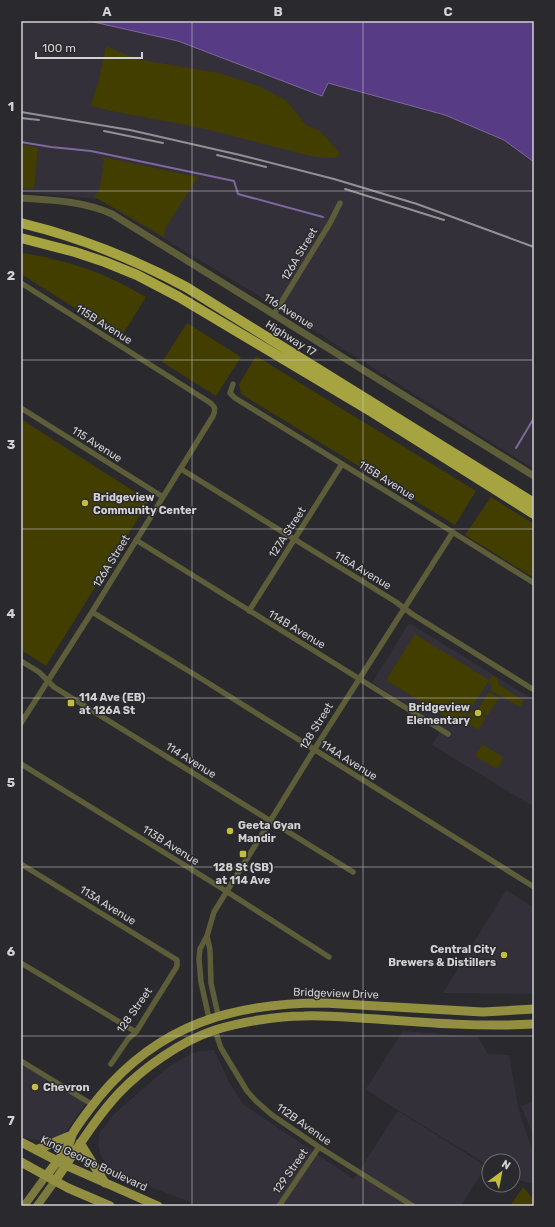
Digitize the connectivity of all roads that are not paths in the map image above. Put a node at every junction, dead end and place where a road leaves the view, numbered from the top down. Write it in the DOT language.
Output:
graph roads {
  1 [pos="21,198"];
  2 [pos="340,203"];
  3 [pos="21,223"];
  4 [pos="21,238"];
  5 [pos="21,283"];
  6 [pos="274,314"];
  7 [pos="233,384"];
  8 [pos="21,408"];
  9 [pos="215,408"];
  10 [pos="342,464"];
  11 [pos="180,469"];
  12 [pos="534,476"];
  13 [pos="163,497"];
  14 [pos="534,503"];
  15 [pos="534,514"];
  16 [pos="453,532"];
  17 [pos="136,540"];
  18 [pos="294,540"];
  19 [pos="534,583"];
  20 [pos="404,608"];
  21 [pos="249,611"];
  22 [pos="92,612"];
  23 [pos="21,661"];
  24 [pos="359,679"];
  25 [pos="48,680"];
  26 [pos="534,690"];
  27 [pos="21,723"];
  28 [pos="448,734"];
  29 [pos="314,750"];
  30 [pos="21,764"];
  31 [pos="271,821"];
  32 [pos="21,864"];
  33 [pos="353,872"];
  34 [pos="534,887"];
  35 [pos="226,892"];
  36 [pos="207,936"];
  37 [pos="329,957"];
  38 [pos="21,963"];
  39 [pos="176,968"];
  40 [pos="534,1009"];
  41 [pos="214,1017"];
  42 [pos="534,1024"];
  43 [pos="215,1030"];
  44 [pos="136,1032"];
  45 [pos="21,1061"];
  46 [pos="112,1064"];
  47 [pos="93,1105"];
  48 [pos="72,1135"];
  49 [pos="21,1142"];
  50 [pos="80,1142"];
  51 [pos="319,1148"];
  52 [pos="36,1150"];
  53 [pos="21,1162"];
  54 [pos="61,1163"];
  55 [pos="46,1176"];
  56 [pos="55,1181"];
  57 [pos="105,1183"];
  58 [pos="24,1206"];
  59 [pos="37,1206"];
  60 [pos="110,1206"];
  61 [pos="158,1206"];
  62 [pos="278,1206"];
  63 [pos="413,1206"];
  1 -- 6 [label="street, 116 Avenue"];
  2 -- 6 [label="street, 126A Street"];
  3 -- 14 [label="highway, Highway 17"];
  4 -- 15 [label="highway, Highway 17"];
  5 -- 9 [label="street, 115B Avenue"];
  6 -- 12 [label="street, 116 Avenue"];
  7 -- 10 [label="street, 115B Avenue"];
  8 -- 13 [label="street, 115 Avenue"];
  9 -- 11 [label="street, 126A Street"];
  10 -- 16 [label="street, 115B Avenue"];
  10 -- 18 [label="street, 127A Street"];
  11 -- 13 [label="street, 126A Street"];
  11 -- 18 [label="street, 115A Avenue"];
  13 -- 17 [label="street, 126A Street"];
  16 -- 19 [label="street, 115B Avenue"];
  16 -- 20 [label="street, 128 Street"];
  17 -- 21 [label="street, 114B Avenue"];
  17 -- 22 [label="street, 126A Street"];
  18 -- 20 [label="street, 115A Avenue"];
  18 -- 21 [label="street, 127A Street"];
  20 -- 24 [label="street, 128 Street"];
  20 -- 26 [label="street, 115A Avenue"];
  21 -- 24 [label="street, 114B Avenue"];
  22 -- 25 [label="street, 126A Street"];
  22 -- 29 [label="street, 114A Avenue"];
  23 -- 25 [label="street, 114 Avenue"];
  24 -- 28 [label="street, 114B Avenue"];
  24 -- 29 [label="street, 128 Street"];
  25 -- 27 [label="street, 126A Street"];
  25 -- 31 [label="street, 114 Avenue"];
  29 -- 31 [label="street, 128 Street"];
  29 -- 34 [label="street, 114A Avenue"];
  30 -- 35 [label="street, 113B Avenue"];
  31 -- 33 [label="street, 114 Avenue"];
  31 -- 35 [label="street, 128 Street"];
  32 -- 39 [label="street, 113A Avenue"];
  35 -- 36 [label="street, 128 Street"];
  35 -- 37 [label="street, 113B Avenue"];
  36 -- 41 [label="street, 128 Street"];
  36 -- 41 [label="street, 128 Street"];
  38 -- 44 [label="street"];
  39 -- 44 [label="street, 128 Street"];
  40 -- 41 [label="main road, Bridgeview Drive"];
  41 -- 43 [label="street, 128 Street"];
  41 -- 47 [label="main road, Bridgeview Drive"];
  42 -- 43 [label="main road"];
  43 -- 50 [label="main road"];
  43 -- 51 [label="street, 112B Avenue"];
  44 -- 46 [label="street, 128 Street"];
  45 -- 47 [label="street"];
  47 -- 48 [label="main road, Bridgeview Drive"];
  48 -- 52 [label="main road"];
  48 -- 54 [label="main road, Bridgeview Drive"];
  49 -- 52 [label="main road, King George Boulevard"];
  50 -- 54 [label="main road"];
  50 -- 57 [label="main road"];
  51 -- 62 [label="street, 129 Street"];
  51 -- 63 [label="street, 112B Avenue"];
  52 -- 54 [label="main road, King George Boulevard"];
  53 -- 55 [label="main road"];
  54 -- 55 [label="main road"];
  54 -- 56 [label="main road"];
  54 -- 57 [label="main road, King George Boulevard"];
  55 -- 56 [label="main road"];
  55 -- 58 [label="main road"];
  56 -- 59 [label="main road"];
  56 -- 60 [label="main road"];
  57 -- 61 [label="main road, King George Boulevard"];
}
